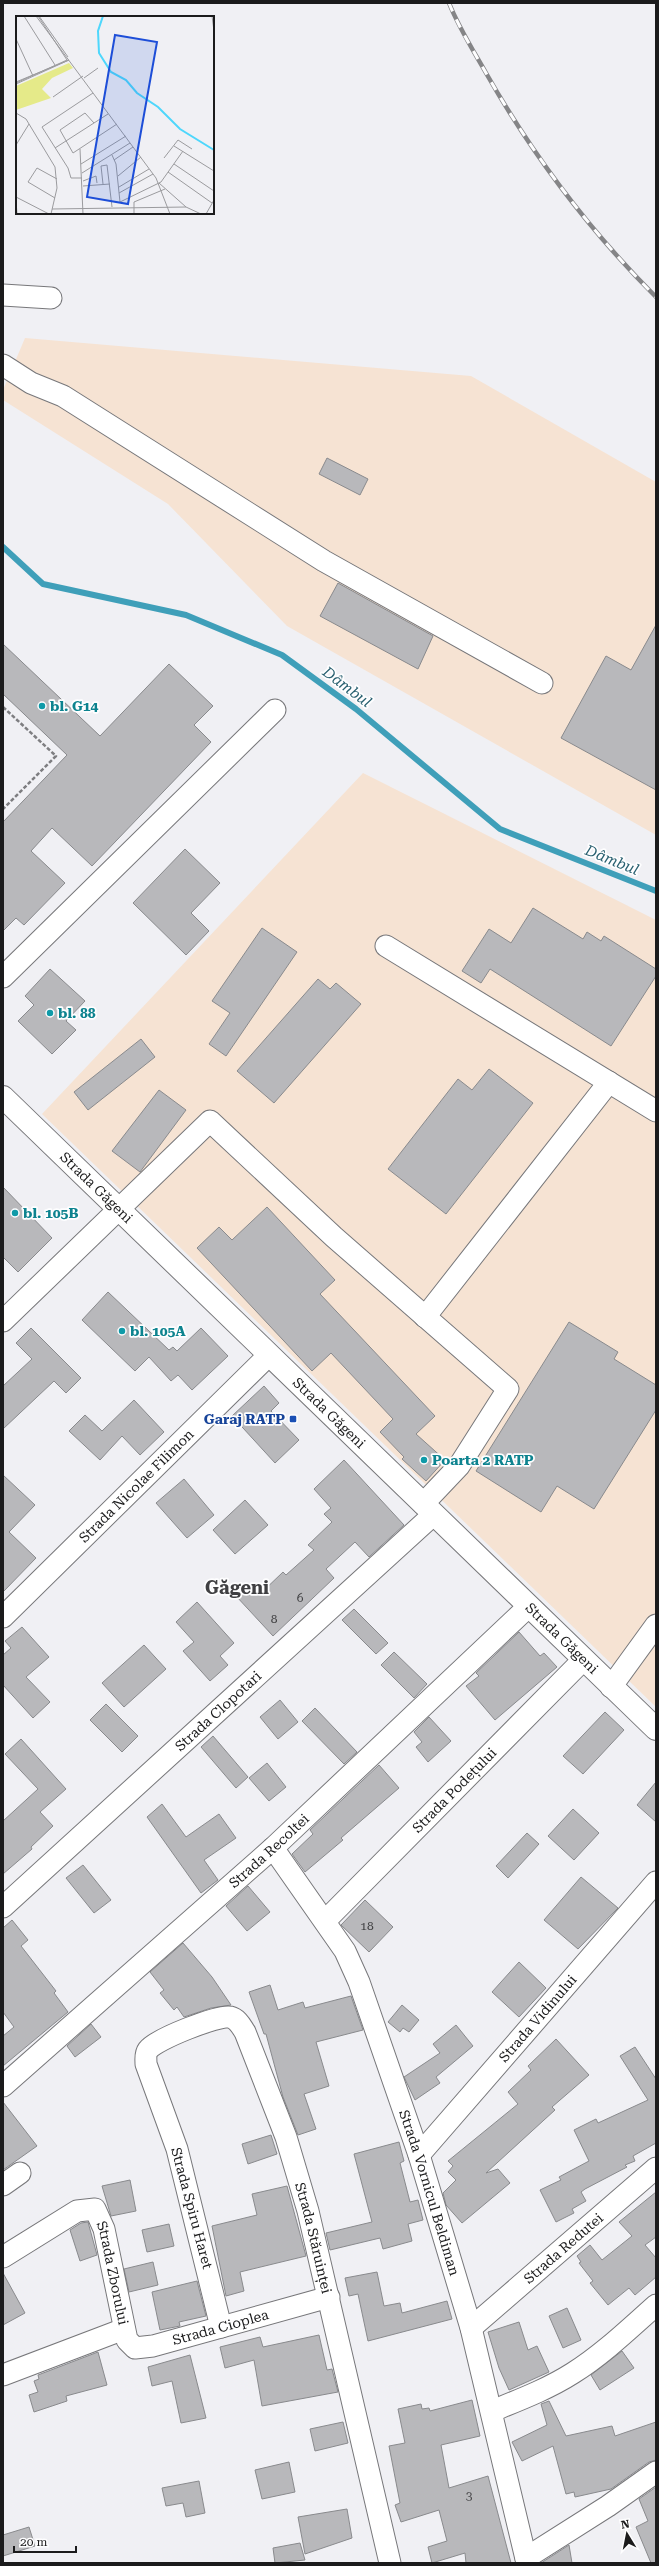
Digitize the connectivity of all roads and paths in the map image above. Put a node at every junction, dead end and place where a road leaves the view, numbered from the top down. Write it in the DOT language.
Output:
graph roads {
  1 [pos="3,295"];
  2 [pos="51,298"];
  3 [pos="3,364"];
  4 [pos="542,683"];
  5 [pos="3,707"];
  6 [pos="275,710"];
  7 [pos="3,809"];
  8 [pos="386,946"];
  9 [pos="3,977"];
  10 [pos="608,1082"];
  11 [pos="3,1096"];
  12 [pos="656,1111"];
  13 [pos="120,1209"];
  14 [pos="425,1317"];
  15 [pos="3,1321"];
  16 [pos="269,1355"];
  17 [pos="428,1510"];
  18 [pos="528,1607"];
  19 [pos="3,1617"];
  20 [pos="656,1625"];
  21 [pos="583,1660"];
  22 [pos="611,1686"];
  23 [pos="656,1730"];
  24 [pos="273,1848"];
  25 [pos="656,1882"];
  26 [pos="3,1907"];
  27 [pos="325,1921"];
  28 [pos="146,2054"];
  29 [pos="3,2086"];
  30 [pos="419,2155"];
  31 [pos="656,2168"];
  32 [pos="20,2173"];
  33 [pos="3,2185"];
  34 [pos="3,2256"];
  35 [pos="329,2297"];
  36 [pos="656,2305"];
  37 [pos="220,2327"];
  38 [pos="471,2328"];
  39 [pos="124,2329"];
  40 [pos="3,2375"];
  41 [pos="492,2411"];
  42 [pos="656,2472"];
  43 [pos="526,2560"];
  44 [pos="390,2563"];
  1 -- 2 [label="street"];
  3 -- 4 [label="street"];
  5 -- 7 [label="path"];
  6 -- 9 [label="street"];
  8 -- 10 [label="street"];
  10 -- 12 [label="street"];
  10 -- 14 [label="street"];
  11 -- 13 [label="main road, Strada Găgeni"];
  13 -- 14 [label="street"];
  13 -- 15 [label="street"];
  13 -- 16 [label="main road, Strada Găgeni"];
  14 -- 17 [label="street, Strada Clopotari"];
  16 -- 17 [label="main road, Strada Găgeni"];
  16 -- 19 [label="street, Strada Nicolae Filimon"];
  17 -- 18 [label="main road, Strada Găgeni"];
  17 -- 26 [label="street, Strada Clopotari"];
  18 -- 21 [label="main road, Strada Găgeni"];
  18 -- 24 [label="street, Strada Recoltei"];
  20 -- 22 [label="street"];
  21 -- 22 [label="main road, Strada Găgeni"];
  21 -- 27 [label="street, Strada Podețului"];
  22 -- 23 [label="main road, Strada Găgeni"];
  24 -- 27 [label="street, Strada Vornicul Beldiman"];
  24 -- 29 [label="street, Strada Recoltei"];
  25 -- 30 [label="street, Strada Vidinului"];
  27 -- 30 [label="street, Strada Vornicul Beldiman"];
  28 -- 35 [label="street, Strada Stăruinței"];
  28 -- 37 [label="street, Strada Spiru Haret"];
  30 -- 38 [label="street, Strada Vornicul Beldiman"];
  31 -- 38 [label="street, Strada Redutei"];
  32 -- 33 [label="street"];
  34 -- 39 [label="street, Strada Zborului"];
  35 -- 37 [label="street, Strada Cioplea"];
  35 -- 44 [label="street, Strada Stăruinței"];
  36 -- 41 [label="street"];
  37 -- 39 [label="street, Strada Cioplea"];
  38 -- 41 [label="street, Strada Vornicul Beldiman"];
  39 -- 40 [label="street, Strada Zborului"];
  41 -- 43 [label="street, Strada Vornicul Beldiman"];
  42 -- 43 [label="street"];
}
